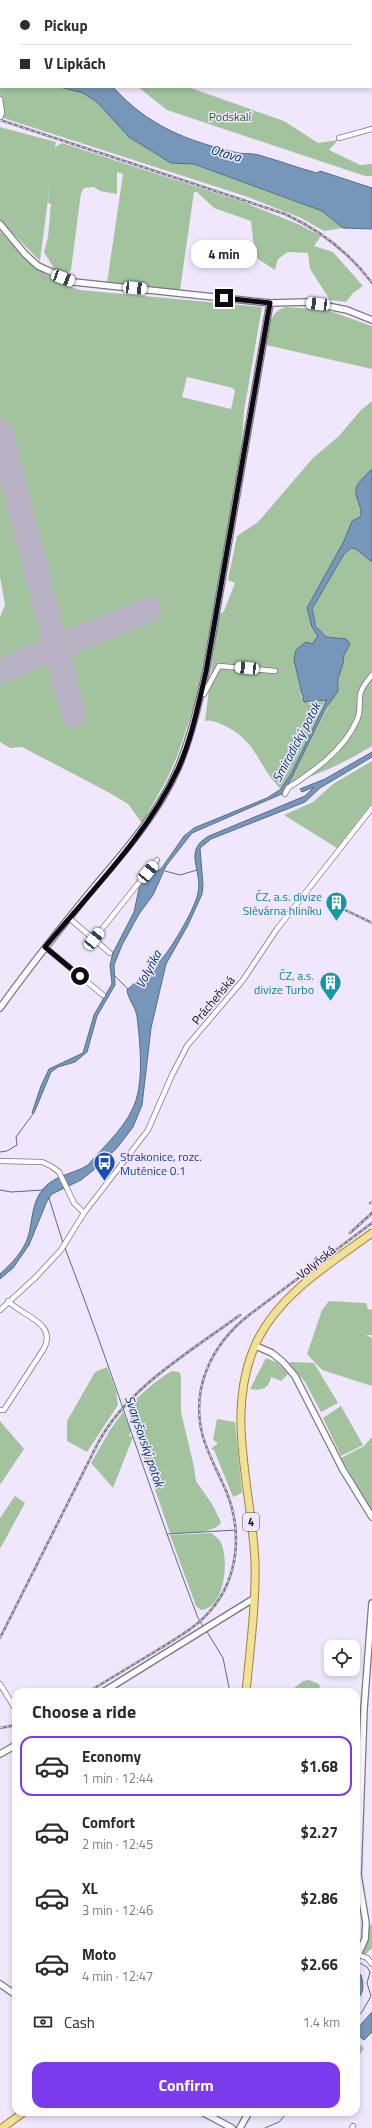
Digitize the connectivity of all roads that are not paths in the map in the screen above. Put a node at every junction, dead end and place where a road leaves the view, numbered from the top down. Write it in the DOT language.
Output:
graph roads {
  1 [pos="0,99"];
  2 [pos="0,118"];
  3 [pos="372,129"];
  4 [pos="339,138"];
  5 [pos="0,224"];
  6 [pos="270,303"];
  7 [pos="372,320"];
  8 [pos="275,671"];
  9 [pos="372,674"];
  10 [pos="201,693"];
  11 [pos="284,794"];
  12 [pos="372,808"];
  13 [pos="157,860"];
  14 [pos="69,918"];
  15 [pos="94,939"];
  16 [pos="45,947"];
  17 [pos="110,953"];
  18 [pos="103,995"];
  19 [pos="0,1008"];
  20 [pos="0,1161"];
  21 [pos="84,1213"];
  22 [pos="372,1233"];
  23 [pos="8,1302"];
  24 [pos="0,1310"];
  25 [pos="256,1346"];
  26 [pos="0,1410"];
  27 [pos="372,1517"];
  28 [pos="253,1599"];
  29 [pos="372,1603"];
  30 [pos="0,1684"];
  31 [pos="109,1688"];
  32 [pos="246,1688"];
  33 [pos="12,1704"];
  34 [pos="12,1747"];
  35 [pos="0,1754"];
  36 [pos="360,1820"];
  37 [pos="360,1888"];
  38 [pos="360,1950"];
  39 [pos="372,1954"];
  40 [pos="360,1957"];
  41 [pos="367,1958"];
  42 [pos="372,1964"];
  43 [pos="0,1984"];
  44 [pos="12,1992"];
  45 [pos="18,2116"];
  46 [pos="210,2116"];
  47 [pos="247,2116"];
  48 [pos="2,2128"];
  49 [pos="232,2128"];
  50 [pos="240,2128"];
  1 -- 2 [label="street"];
  3 -- 4 [label="street"];
  5 -- 6 [label="street"];
  6 -- 7 [label="street"];
  6 -- 10 [label="street"];
  8 -- 10 [label="street"];
  9 -- 11 [label="street"];
  10 -- 14 [label="street"];
  12 -- 21 [label="street, Prácheňská"];
  13 -- 15 [label="street"];
  14 -- 15 [label="street"];
  14 -- 16 [label="street"];
  15 -- 17 [label="street"];
  16 -- 18 [label="street"];
  16 -- 19 [label="street"];
  20 -- 21 [label="street"];
  21 -- 23 [label="street, Prácheňská"];
  22 -- 25 [label="main road, Volyňská / 4"];
  23 -- 24 [label="street, Prácheňská"];
  23 -- 26 [label="street"];
  25 -- 27 [label="street"];
  25 -- 28 [label="main road, 4"];
  28 -- 31 [label="street"];
  28 -- 32 [label="main road, 4"];
  29 -- 36 [label="street"];
  30 -- 33 [label="street"];
  34 -- 35 [label="street"];
  37 -- 38 [label="street"];
  39 -- 41 [label="street"];
  40 -- 41 [label="street"];
  41 -- 42 [label="street"];
  43 -- 44 [label="street"];
  45 -- 48 [label="main road"];
  46 -- 49 [label="street"];
  47 -- 50 [label="street"];
}
